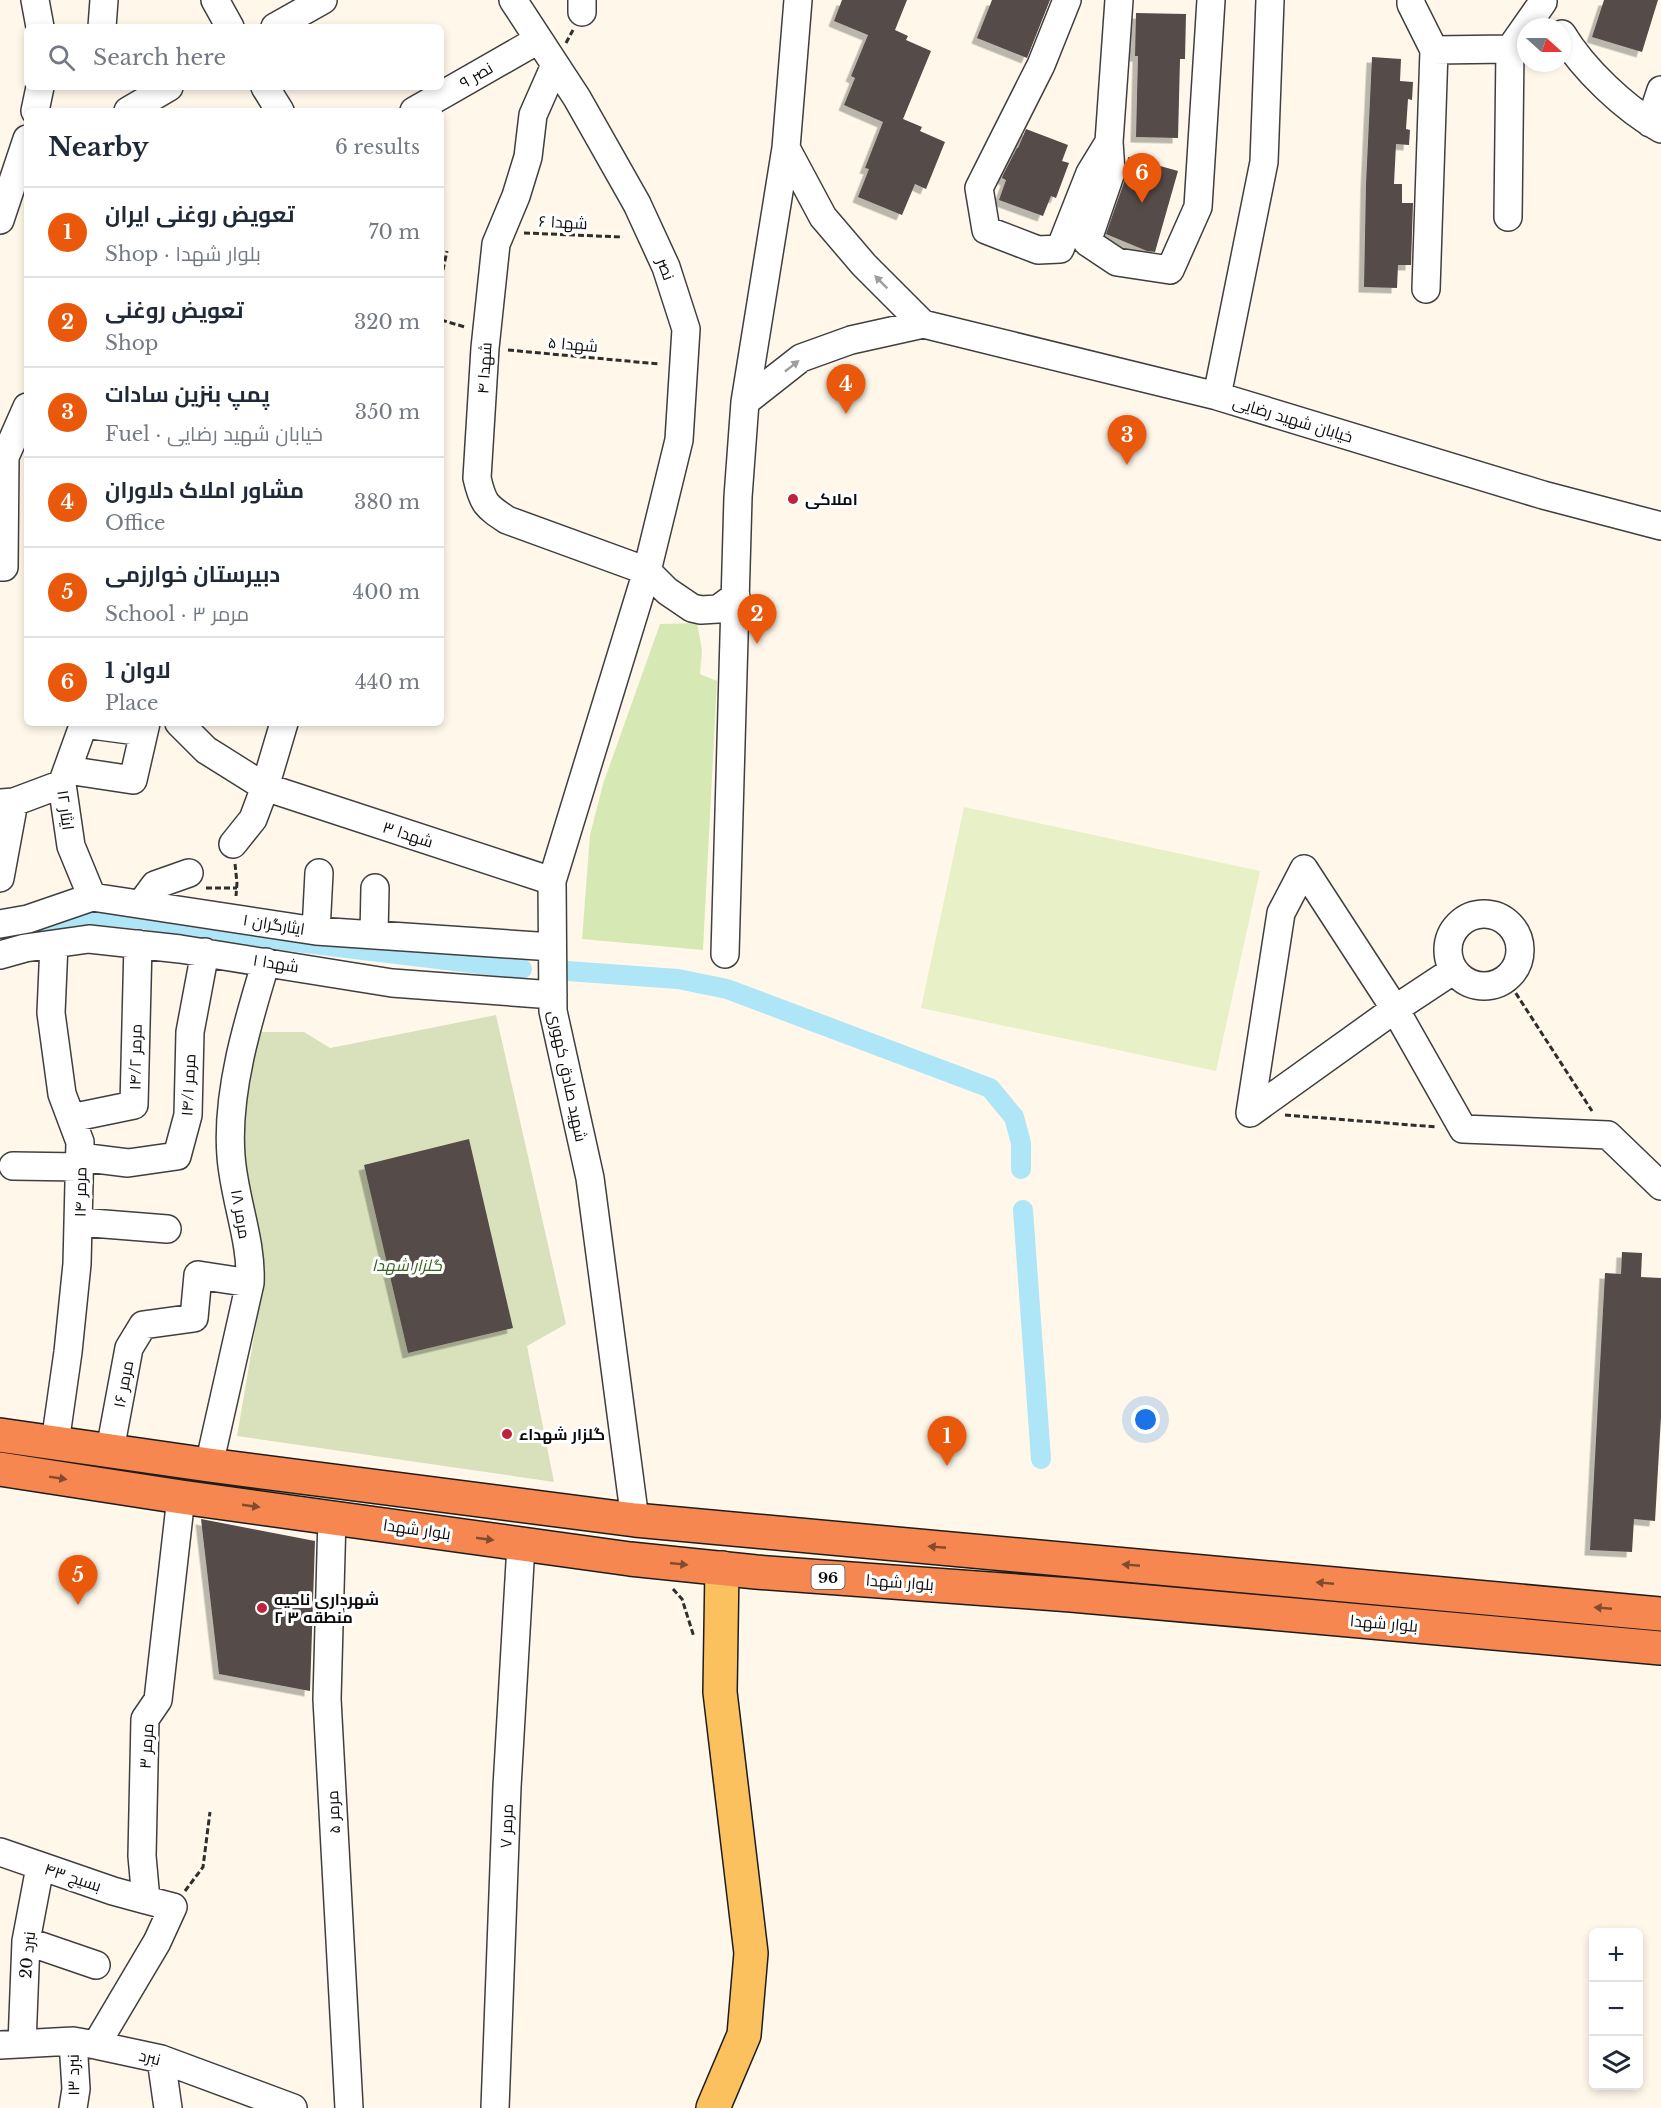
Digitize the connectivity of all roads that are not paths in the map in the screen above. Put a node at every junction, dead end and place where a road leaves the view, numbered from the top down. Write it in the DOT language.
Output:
graph roads {
  1 [pos="35,0"];
  2 [pos="104,0"];
  3 [pos="215,0"];
  4 [pos="323,0"];
  5 [pos="513,0"];
  6 [pos="798,0"];
  7 [pos="1067,0"];
  8 [pos="1119,0"];
  9 [pos="1211,0"];
  10 [pos="1270,0"];
  11 [pos="1411,0"];
  12 [pos="1543,1"];
  13 [pos="1553,18"];
  14 [pos="39,24"];
  15 [pos="102,24"];
  16 [pos="228,24"];
  17 [pos="280,24"];
  18 [pos="538,40"];
  19 [pos="1571,48"];
  20 [pos="1510,49"];
  21 [pos="1434,50"];
  22 [pos="555,65"];
  23 [pos="39,90"];
  24 [pos="161,90"];
  25 [pos="268,90"];
  26 [pos="1661,90"];
  27 [pos="130,101"];
  28 [pos="36,108"];
  29 [pos="278,108"];
  30 [pos="419,108"];
  31 [pos="1656,126"];
  32 [pos="1109,142"];
  33 [pos="24,147"];
  34 [pos="786,148"];
  35 [pos="11,178"];
  36 [pos="1508,217"];
  37 [pos="0,220"];
  38 [pos="1426,289"];
  39 [pos="923,324"];
  40 [pos="1217,396"];
  41 [pos="745,402"];
  42 [pos="24,413"];
  43 [pos="2,457"];
  44 [pos="1661,526"];
  45 [pos="0,567"];
  46 [pos="647,572"];
  47 [pos="736,596"];
  48 [pos="83,726"];
  49 [pos="114,726"];
  50 [pos="182,726"];
  51 [pos="283,726"];
  52 [pos="145,728"];
  53 [pos="65,777"];
  54 [pos="265,787"];
  55 [pos="7,802"];
  56 [pos="233,844"];
  57 [pos="189,873"];
  58 [pos="319,873"];
  59 [pos="0,878"];
  60 [pos="552,881"];
  61 [pos="375,888"];
  62 [pos="92,897"];
  63 [pos="141,904"];
  64 [pos="0,924"];
  65 [pos="316,931"];
  66 [pos="374,935"];
  67 [pos="54,944"];
  68 [pos="138,944"];
  69 [pos="552,946"];
  70 [pos="205,952"];
  71 [pos="725,954"];
  72 [pos="0,955"];
  73 [pos="266,962"];
  74 [pos="1454,970"];
  75 [pos="553,995"];
  76 [pos="1395,1009"];
  77 [pos="71,1118"];
  78 [pos="80,1162"];
  79 [pos="13,1166"];
  80 [pos="1661,1186"];
  81 [pos="79,1222"];
  82 [pos="167,1229"];
  83 [pos="250,1283"];
  84 [pos="0,1435"];
  85 [pos="55,1443"];
  86 [pos="110,1450"];
  87 [pos="209,1465"];
  88 [pos="0,1469"];
  89 [pos="180,1497"];
  90 [pos="332,1517"];
  91 [pos="635,1520"];
  92 [pos="521,1545"];
  93 [pos="722,1568"];
  94 [pos="1375,1587"];
  95 [pos="1458,1595"];
  96 [pos="1661,1614"];
  97 [pos="1376,1622"];
  98 [pos="1455,1629"];
  99 [pos="1661,1648"];
  100 [pos="0,1852"];
  101 [pos="40,1867"];
  102 [pos="146,1900"];
  103 [pos="26,1941"];
  104 [pos="96,1965"];
  105 [pos="84,2043"];
  106 [pos="11,2044"];
  107 [pos="161,2060"];
  108 [pos="253,2101"];
  109 [pos="73,2108"];
  110 [pos="168,2108"];
  111 [pos="292,2108"];
  112 [pos="349,2108"];
  113 [pos="495,2108"];
  114 [pos="713,2108"];
  1 -- 14 [label="street"];
  2 -- 15 [label="street"];
  3 -- 16 [label="street"];
  4 -- 17 [label="street"];
  5 -- 18 [label="street, نصر"];
  6 -- 34 [label="street"];
  7 -- 32 [label="street"];
  8 -- 32 [label="street"];
  9 -- 32 [label="street"];
  10 -- 40 [label="street"];
  11 -- 21 [label="street"];
  12 -- 13 [label="street"];
  12 -- 20 [label="street"];
  18 -- 22 [label="street, نصر"];
  18 -- 30 [label="street, نصر ۹"];
  19 -- 31 [label="street"];
  20 -- 21 [label="street"];
  20 -- 36 [label="street"];
  21 -- 38 [label="street"];
  22 -- 46 [label="street, نصر"];
  22 -- 46 [label="street, شهدا ۴"];
  23 -- 28 [label="street"];
  24 -- 27 [label="street"];
  25 -- 29 [label="street"];
  26 -- 31 [label="street"];
  33 -- 35 [label="street"];
  39 -- 34 [label="street, one-way"];
  34 -- 41 [label="street"];
  35 -- 37 [label="street"];
  39 -- 40 [label="street, خیابان شهید رضایی"];
  41 -- 39 [label="street, خیابان شهید رضایی, one-way"];
  40 -- 44 [label="street, خیابان شهید رضایی"];
  41 -- 47 [label="street"];
  42 -- 43 [label="street"];
  43 -- 45 [label="street"];
  46 -- 47 [label="street"];
  46 -- 60 [label="street, شهید صادق کهوری"];
  47 -- 71 [label="street"];
  48 -- 53 [label="street, ایثار ۱۲"];
  49 -- 52 [label="street"];
  50 -- 54 [label="street, شهدا ۳"];
  51 -- 54 [label="street"];
  52 -- 53 [label="street"];
  53 -- 55 [label="street"];
  53 -- 62 [label="street, ایثار ۱۲"];
  54 -- 56 [label="street"];
  54 -- 60 [label="street, شهدا ۳"];
  55 -- 59 [label="street"];
  57 -- 63 [label="street"];
  58 -- 65 [label="street"];
  60 -- 69 [label="street, شهید صادق کهوری"];
  61 -- 66 [label="street"];
  62 -- 63 [label="street, ایثارگران ۱"];
  62 -- 64 [label="street, ایثارگران ۱"];
  63 -- 65 [label="street, ایثارگران ۱"];
  65 -- 66 [label="street, ایثارگران ۱"];
  66 -- 69 [label="street, ایثارگران ۱"];
  67 -- 68 [label="street, شهدا ۱"];
  67 -- 72 [label="street, شهدا ۱"];
  67 -- 77 [label="street, مرمر ۱۴"];
  68 -- 70 [label="street, شهدا ۱"];
  68 -- 77 [label="street, مرمر ۱۴/۲"];
  69 -- 75 [label="street, شهید صادق کهوری"];
  70 -- 73 [label="street, شهدا ۱"];
  70 -- 78 [label="street, مرمر ۱۴/۱"];
  73 -- 75 [label="street, شهدا ۱"];
  73 -- 83 [label="street, مرمر ۱۸"];
  74 -- 74 [label="street"];
  74 -- 76 [label="street"];
  75 -- 91 [label="street, شهید صادق کهوری"];
  76 -- 76 [label="street"];
  76 -- 80 [label="street"];
  77 -- 78 [label="street, مرمر ۱۴"];
  78 -- 79 [label="street"];
  78 -- 81 [label="street, مرمر ۱۴"];
  81 -- 82 [label="street"];
  81 -- 85 [label="street, مرمر ۱۴"];
  83 -- 86 [label="street, مرمر ۱۶"];
  83 -- 87 [label="street, مرمر ۱۸"];
  84 -- 85 [label="highway"];
  85 -- 86 [label="highway"];
  86 -- 87 [label="highway"];
  87 -- 91 [label="highway"];
  88 -- 89 [label="highway, بلوار شهدا / 96, one-way"];
  89 -- 90 [label="highway, بلوار شهدا / 96, one-way"];
  89 -- 102 [label="street, مرمر ۳"];
  90 -- 92 [label="highway, بلوار شهدا / 96, one-way"];
  90 -- 112 [label="street, مرمر ۵"];
  94 -- 91 [label="highway, one-way"];
  92 -- 93 [label="highway, بلوار شهدا / 96, one-way"];
  92 -- 113 [label="street, مرمر ۷"];
  93 -- 97 [label="highway, بلوار شهدا / 96"];
  93 -- 114 [label="main road"];
  94 -- 95 [label="highway"];
  94 -- 97 [label="highway"];
  96 -- 95 [label="highway, one-way"];
  95 -- 98 [label="highway"];
  97 -- 98 [label="highway, بلوار شهدا / 96"];
  98 -- 99 [label="highway, بلوار شهدا / 96"];
  100 -- 101 [label="street, بسیج ۴۳"];
  101 -- 102 [label="street, بسیج ۴۳"];
  101 -- 103 [label="street, نبرد 20"];
  102 -- 105 [label="street"];
  103 -- 104 [label="street"];
  103 -- 106 [label="street, نبرد 20"];
  105 -- 106 [label="street, نبرد"];
  105 -- 107 [label="street, نبرد"];
  105 -- 109 [label="street, نبرد ۱۳"];
  107 -- 108 [label="street, نبرد"];
  107 -- 110 [label="street"];
  108 -- 111 [label="street, نبرد"];
}
